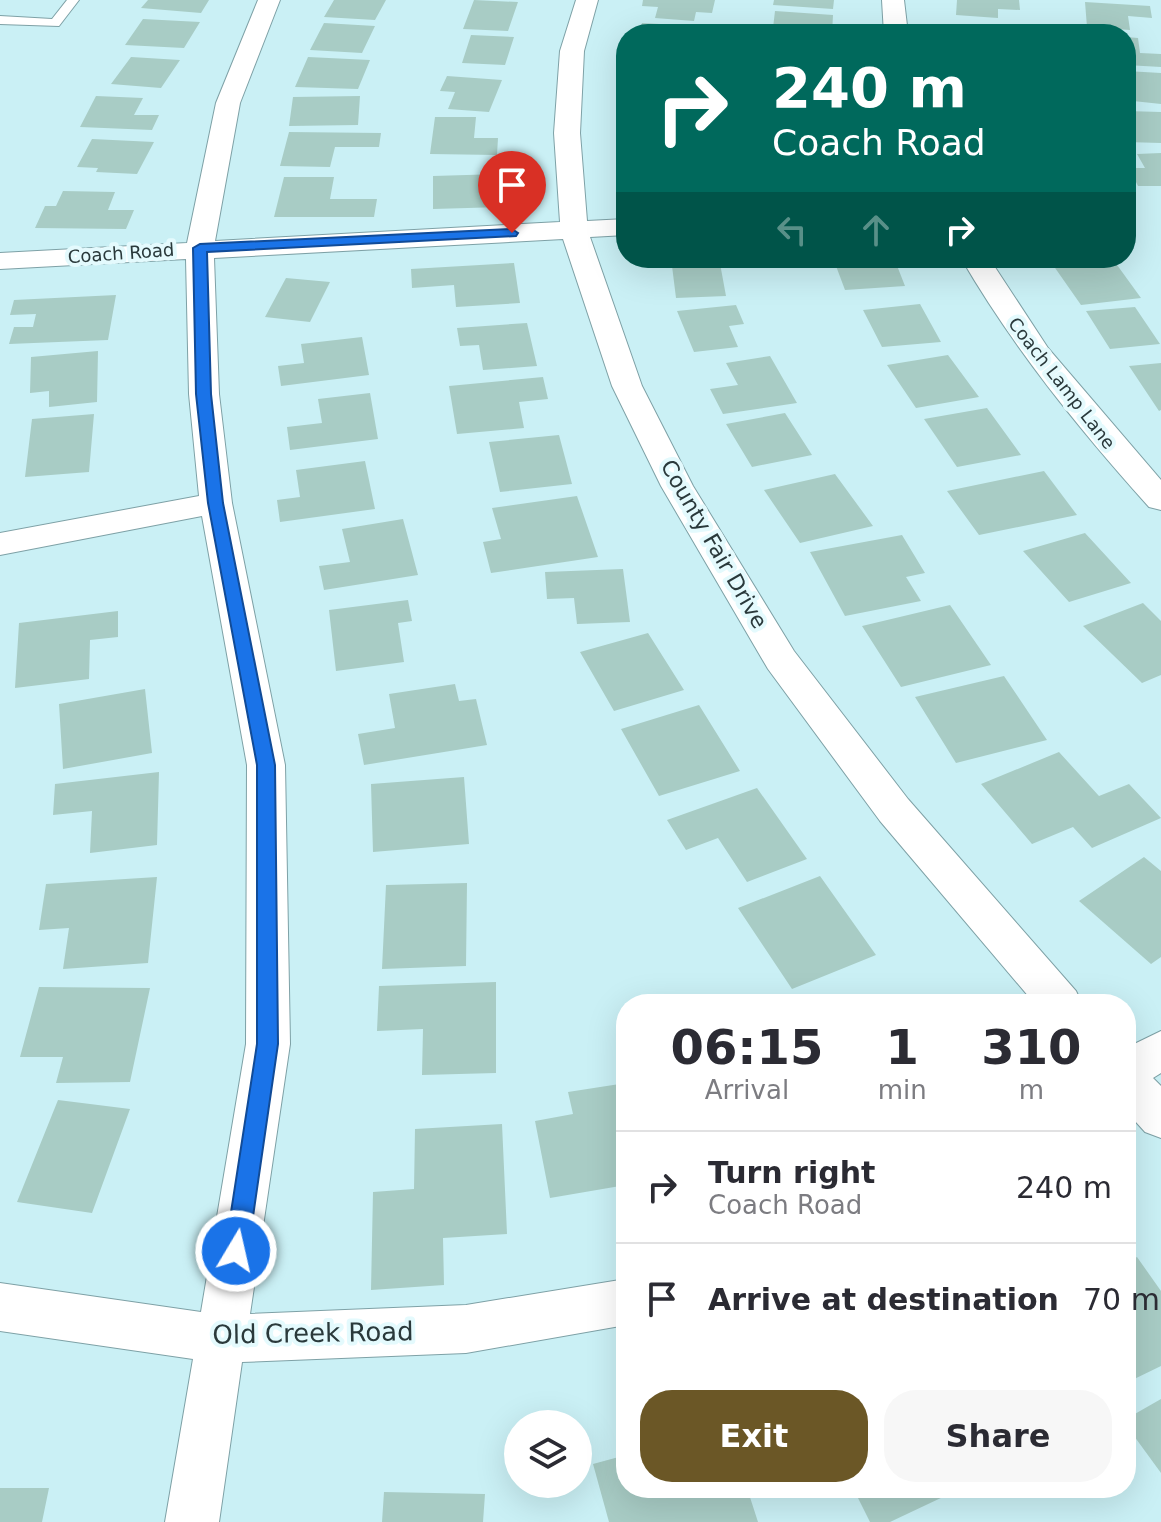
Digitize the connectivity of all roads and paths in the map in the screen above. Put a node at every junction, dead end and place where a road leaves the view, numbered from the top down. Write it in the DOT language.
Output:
graph roads {
  1 [pos="73,0"];
  2 [pos="269,0"];
  3 [pos="587,0"];
  4 [pos="893,0"];
  5 [pos="0,20"];
  6 [pos="895,24"];
  7 [pos="616,228"];
  8 [pos="574,230"];
  9 [pos="200,248"];
  10 [pos="0,261"];
  11 [pos="981,268"];
  12 [pos="1161,500"];
  13 [pos="216,503"];
  14 [pos="0,544"];
  15 [pos="1052,994"];
  16 [pos="1161,1050"];
  17 [pos="1136,1065"];
  18 [pos="1136,1090"];
  19 [pos="1161,1118"];
  20 [pos="616,1304"];
  21 [pos="0,1307"];
  22 [pos="223,1339"];
  23 [pos="192,1522"];
  1 -- 5 [label="lane"];
  2 -- 9 [label="street"];
  3 -- 8 [label="street, County Fair Drive"];
  4 -- 6 [label="street"];
  7 -- 8 [label="street, Coach Road"];
  8 -- 9 [label="street, Coach Road"];
  8 -- 15 [label="street, County Fair Drive"];
  9 -- 10 [label="street, Coach Road"];
  9 -- 13 [label="street"];
  11 -- 12 [label="street, Coach Lamp Lane"];
  13 -- 14 [label="street"];
  13 -- 22 [label="street"];
  16 -- 17 [label="street"];
  18 -- 19 [label="street"];
  20 -- 22 [label="street, Old Creek Road"];
  21 -- 22 [label="street, Old Creek Road"];
  22 -- 23 [label="street"];
}
